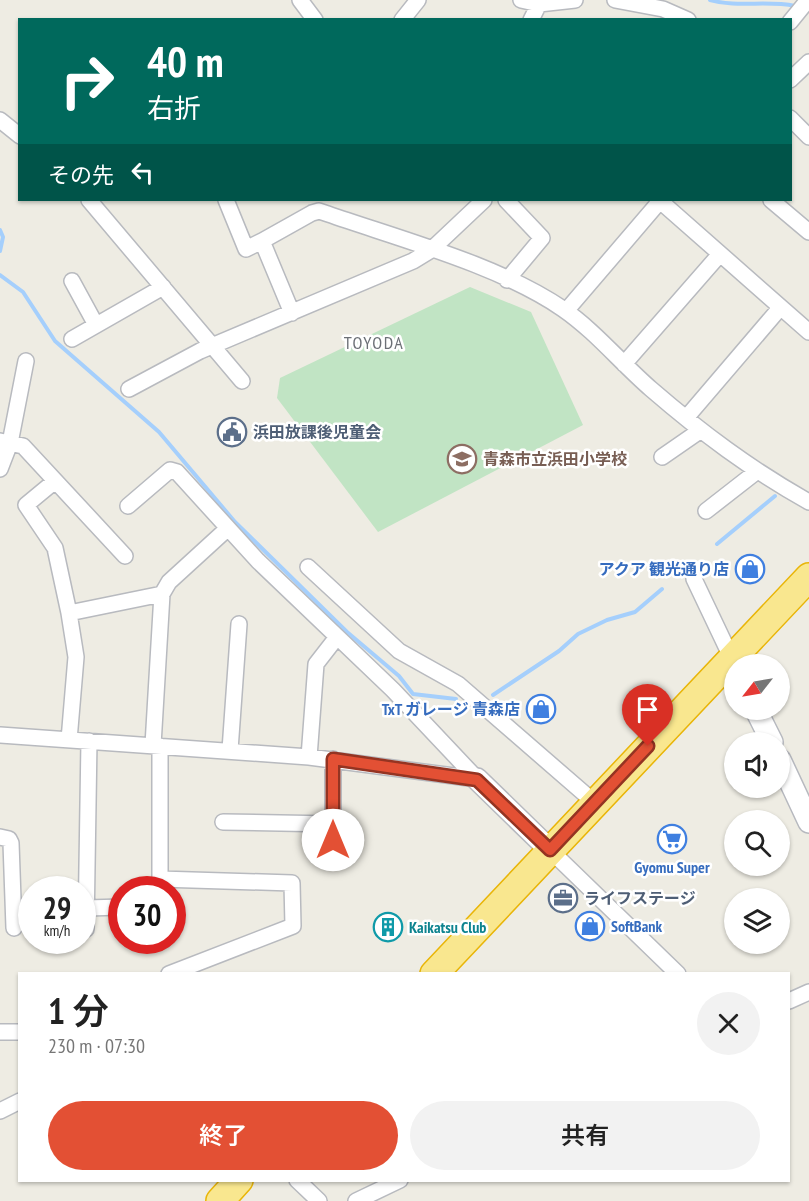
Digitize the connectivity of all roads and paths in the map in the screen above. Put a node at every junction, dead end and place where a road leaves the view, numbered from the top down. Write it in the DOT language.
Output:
graph roads {
  1 [pos="300,0"];
  2 [pos="418,0"];
  3 [pos="521,0"];
  4 [pos="574,0"];
  5 [pos="615,0"];
  6 [pos="808,0"];
  7 [pos="539,4"];
  8 [pos="665,5"];
  9 [pos="314,18"];
  10 [pos="404,18"];
  11 [pos="532,18"];
  12 [pos="685,18"];
  13 [pos="792,20"];
  14 [pos="809,62"];
  15 [pos="792,78"];
  16 [pos="792,119"];
  17 [pos="0,120"];
  18 [pos="18,134"];
  19 [pos="809,137"];
  20 [pos="90,201"];
  21 [pos="226,201"];
  22 [pos="483,201"];
  23 [pos="507,201"];
  24 [pos="658,201"];
  25 [pos="660,201"];
  26 [pos="772,201"];
  27 [pos="320,205"];
  28 [pos="809,232"];
  29 [pos="262,241"];
  30 [pos="431,250"];
  31 [pos="720,254"];
  32 [pos="507,280"];
  33 [pos="72,281"];
  34 [pos="163,287"];
  35 [pos="780,308"];
  36 [pos="566,311"];
  37 [pos="292,313"];
  38 [pos="96,325"];
  39 [pos="809,332"];
  40 [pos="72,339"];
  41 [pos="213,346"];
  42 [pos="26,361"];
  43 [pos="624,364"];
  44 [pos="242,381"];
  45 [pos="129,389"];
  46 [pos="686,418"];
  47 [pos="700,430"];
  48 [pos="5,442"];
  49 [pos="662,457"];
  50 [pos="0,469"];
  51 [pos="756,472"];
  52 [pos="55,481"];
  53 [pos="809,502"];
  54 [pos="128,506"];
  55 [pos="706,510"];
  56 [pos="228,529"];
  57 [pos="125,556"];
  58 [pos="308,567"];
  59 [pos="809,577"];
  60 [pos="694,579"];
  61 [pos="162,594"];
  62 [pos="69,613"];
  63 [pos="239,624"];
  64 [pos="337,637"];
  65 [pos="730,654"];
  66 [pos="741,654"];
  67 [pos="724,672"];
  68 [pos="0,735"];
  69 [pos="69,740"];
  70 [pos="89,741"];
  71 [pos="156,746"];
  72 [pos="230,750"];
  73 [pos="309,757"];
  74 [pos="333,759"];
  75 [pos="477,780"];
  76 [pos="790,781"];
  77 [pos="594,802"];
  78 [pos="223,822"];
  79 [pos="809,822"];
  80 [pos="333,824"];
  81 [pos="0,837"];
  82 [pos="550,850"];
  83 [pos="333,857"];
  84 [pos="87,876"];
  85 [pos="159,876"];
  86 [pos="186,884"];
  87 [pos="6,897"];
  88 [pos="14,928"];
  89 [pos="185,971"];
  90 [pos="436,972"];
  91 [pos="676,972"];
  92 [pos="809,992"];
  93 [pos="790,1001"];
  94 [pos="0,1032"];
  95 [pos="18,1032"];
  96 [pos="18,1102"];
  97 [pos="0,1111"];
  98 [pos="237,1182"];
  99 [pos="299,1182"];
  100 [pos="396,1182"];
  101 [pos="220,1201"];
  102 [pos="319,1201"];
  103 [pos="356,1201"];
  1 -- 9 [label="street"];
  2 -- 10 [label="street"];
  3 -- 7 [label="street"];
  4 -- 7 [label="street"];
  5 -- 8 [label="street"];
  6 -- 13 [label="street"];
  7 -- 11 [label="street"];
  8 -- 12 [label="street"];
  14 -- 15 [label="street"];
  16 -- 19 [label="street"];
  17 -- 18 [label="street"];
  20 -- 34 [label="street"];
  21 -- 29 [label="street"];
  22 -- 30 [label="street"];
  23 -- 32 [label="street"];
  24 -- 36 [label="street"];
  25 -- 31 [label="street"];
  26 -- 28 [label="street"];
  27 -- 29 [label="street"];
  27 -- 30 [label="street"];
  29 -- 37 [label="street"];
  30 -- 32 [label="street"];
  30 -- 37 [label="street"];
  31 -- 35 [label="street"];
  31 -- 43 [label="street"];
  32 -- 36 [label="street"];
  33 -- 38 [label="street"];
  34 -- 38 [label="street"];
  34 -- 41 [label="street"];
  35 -- 39 [label="street"];
  35 -- 46 [label="street"];
  36 -- 43 [label="street"];
  37 -- 41 [label="street"];
  38 -- 40 [label="street"];
  41 -- 44 [label="street"];
  41 -- 45 [label="street"];
  42 -- 48 [label="street"];
  43 -- 46 [label="street"];
  46 -- 47 [label="street"];
  47 -- 49 [label="street"];
  47 -- 51 [label="street"];
  48 -- 50 [label="street"];
  48 -- 52 [label="street"];
  51 -- 53 [label="street"];
  51 -- 55 [label="street"];
  52 -- 57 [label="street"];
  52 -- 62 [label="street"];
  54 -- 56 [label="street"];
  56 -- 61 [label="street"];
  56 -- 64 [label="street"];
  58 -- 77 [label="street"];
  59 -- 66 [label="highway"];
  60 -- 65 [label="street"];
  61 -- 62 [label="street"];
  61 -- 71 [label="street"];
  62 -- 69 [label="street"];
  63 -- 72 [label="street"];
  64 -- 73 [label="street"];
  64 -- 75 [label="street"];
  67 -- 77 [label="highway"];
  68 -- 69 [label="street"];
  69 -- 70 [label="street"];
  70 -- 71 [label="street"];
  70 -- 84 [label="street"];
  71 -- 72 [label="street"];
  71 -- 85 [label="street"];
  72 -- 73 [label="street"];
  73 -- 74 [label="street"];
  74 -- 75 [label="street"];
  74 -- 80 [label="street"];
  75 -- 82 [label="street"];
  76 -- 79 [label="street"];
  77 -- 82 [label="highway"];
  78 -- 80 [label="street"];
  80 -- 83 [label="street"];
  81 -- 87 [label="street"];
  82 -- 90 [label="highway"];
  82 -- 91 [label="street"];
  86 -- 89 [label="street"];
  87 -- 88 [label="street"];
  92 -- 93 [label="street"];
  94 -- 95 [label="street"];
  96 -- 97 [label="street"];
  98 -- 101 [label="highway"];
  99 -- 102 [label="street"];
  100 -- 103 [label="street"];
}
